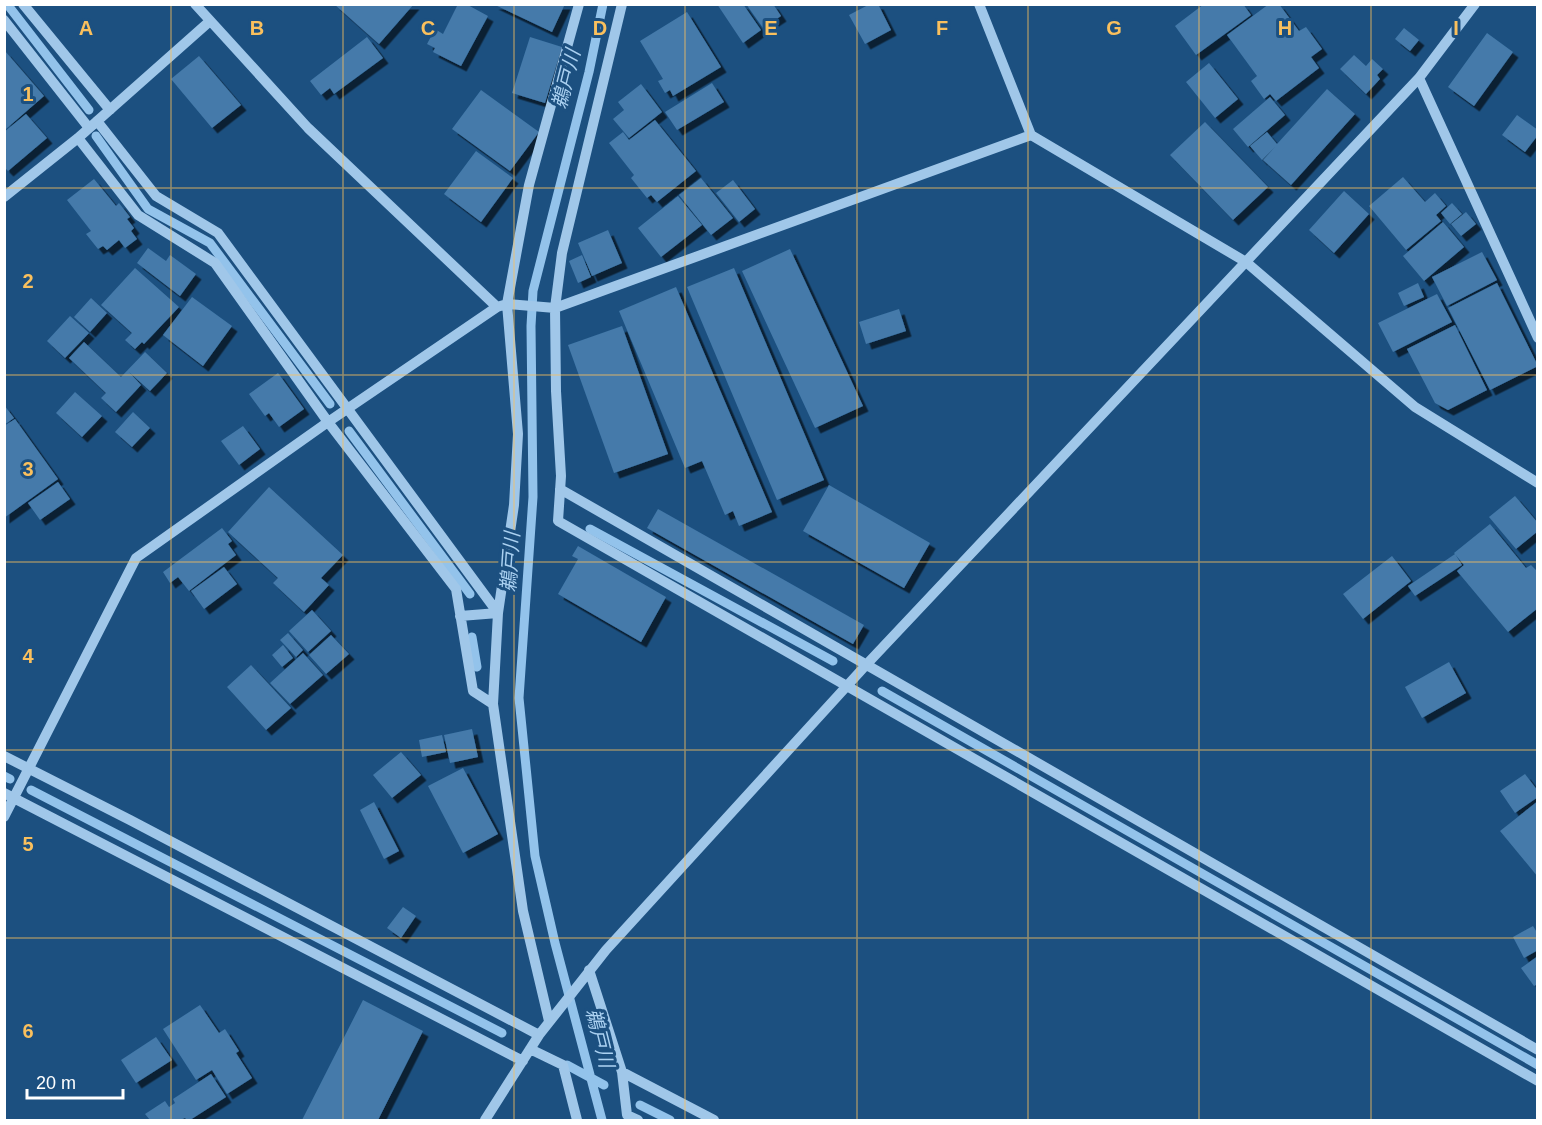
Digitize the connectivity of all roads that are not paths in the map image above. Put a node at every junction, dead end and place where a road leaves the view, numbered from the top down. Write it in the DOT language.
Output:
graph roads {
  1 [pos="23,4"];
  2 [pos="195,4"];
  3 [pos="579,4"];
  4 [pos="622,4"];
  5 [pos="979,4"];
  6 [pos="1475,4"];
  7 [pos="4,20"];
  8 [pos="210,21"];
  9 [pos="1419,78"];
  10 [pos="110,110"];
  11 [pos="93,124"];
  12 [pos="1031,135"];
  13 [pos="78,138"];
  14 [pos="4,197"];
  15 [pos="1246,262"];
  16 [pos="506,305"];
  17 [pos="551,308"];
  18 [pos="1538,338"];
  19 [pos="348,408"];
  20 [pos="328,422"];
  21 [pos="1538,483"];
  22 [pos="560,489"];
  23 [pos="498,613"];
  24 [pos="460,616"];
  25 [pos="866,665"];
  26 [pos="847,686"];
  27 [pos="492,704"];
  28 [pos="4,756"];
  29 [pos="30,770"];
  30 [pos="9,796"];
  31 [pos="4,817"];
  32 [pos="589,970"];
  33 [pos="552,1017"];
  34 [pos="538,1035"];
  35 [pos="530,1049"];
  36 [pos="1538,1050"];
  37 [pos="523,1061"];
  38 [pos="622,1072"];
  39 [pos="1538,1081"];
  40 [pos="631,1119"];
  41 [pos="485,1120"];
  42 [pos="577,1120"];
  43 [pos="714,1120"];
  1 -- 10 [label="street"];
  2 -- 8 [label="street"];
  3 -- 16 [label="street"];
  4 -- 17 [label="street"];
  5 -- 12 [label="street"];
  6 -- 9 [label="street"];
  7 -- 11 [label="street"];
  8 -- 10 [label="street"];
  8 -- 16 [label="street"];
  9 -- 15 [label="street"];
  9 -- 18 [label="street"];
  10 -- 11 [label="street"];
  11 -- 13 [label="street"];
  11 -- 19 [label="street"];
  12 -- 15 [label="street"];
  12 -- 17 [label="street"];
  13 -- 14 [label="street"];
  13 -- 20 [label="street"];
  15 -- 21 [label="street"];
  15 -- 25 [label="street"];
  16 -- 17 [label="street"];
  16 -- 19 [label="street"];
  16 -- 23 [label="street"];
  17 -- 22 [label="street"];
  19 -- 20 [label="street"];
  19 -- 23 [label="street"];
  20 -- 24 [label="street"];
  20 -- 29 [label="street"];
  22 -- 25 [label="street"];
  22 -- 26 [label="street"];
  23 -- 24 [label="street"];
  23 -- 27 [label="street"];
  24 -- 27 [label="street"];
  25 -- 26 [label="street"];
  25 -- 36 [label="street"];
  26 -- 32 [label="street"];
  26 -- 39 [label="street"];
  27 -- 33 [label="street"];
  28 -- 29 [label="street"];
  29 -- 30 [label="street"];
  29 -- 34 [label="street"];
  30 -- 31 [label="street"];
  30 -- 37 [label="street"];
  32 -- 33 [label="street"];
  32 -- 38 [label="street"];
  33 -- 34 [label="street"];
  34 -- 35 [label="street"];
  35 -- 37 [label="street"];
  35 -- 42 [label="street"];
  37 -- 41 [label="street"];
  38 -- 40 [label="street"];
  38 -- 43 [label="street"];
}
